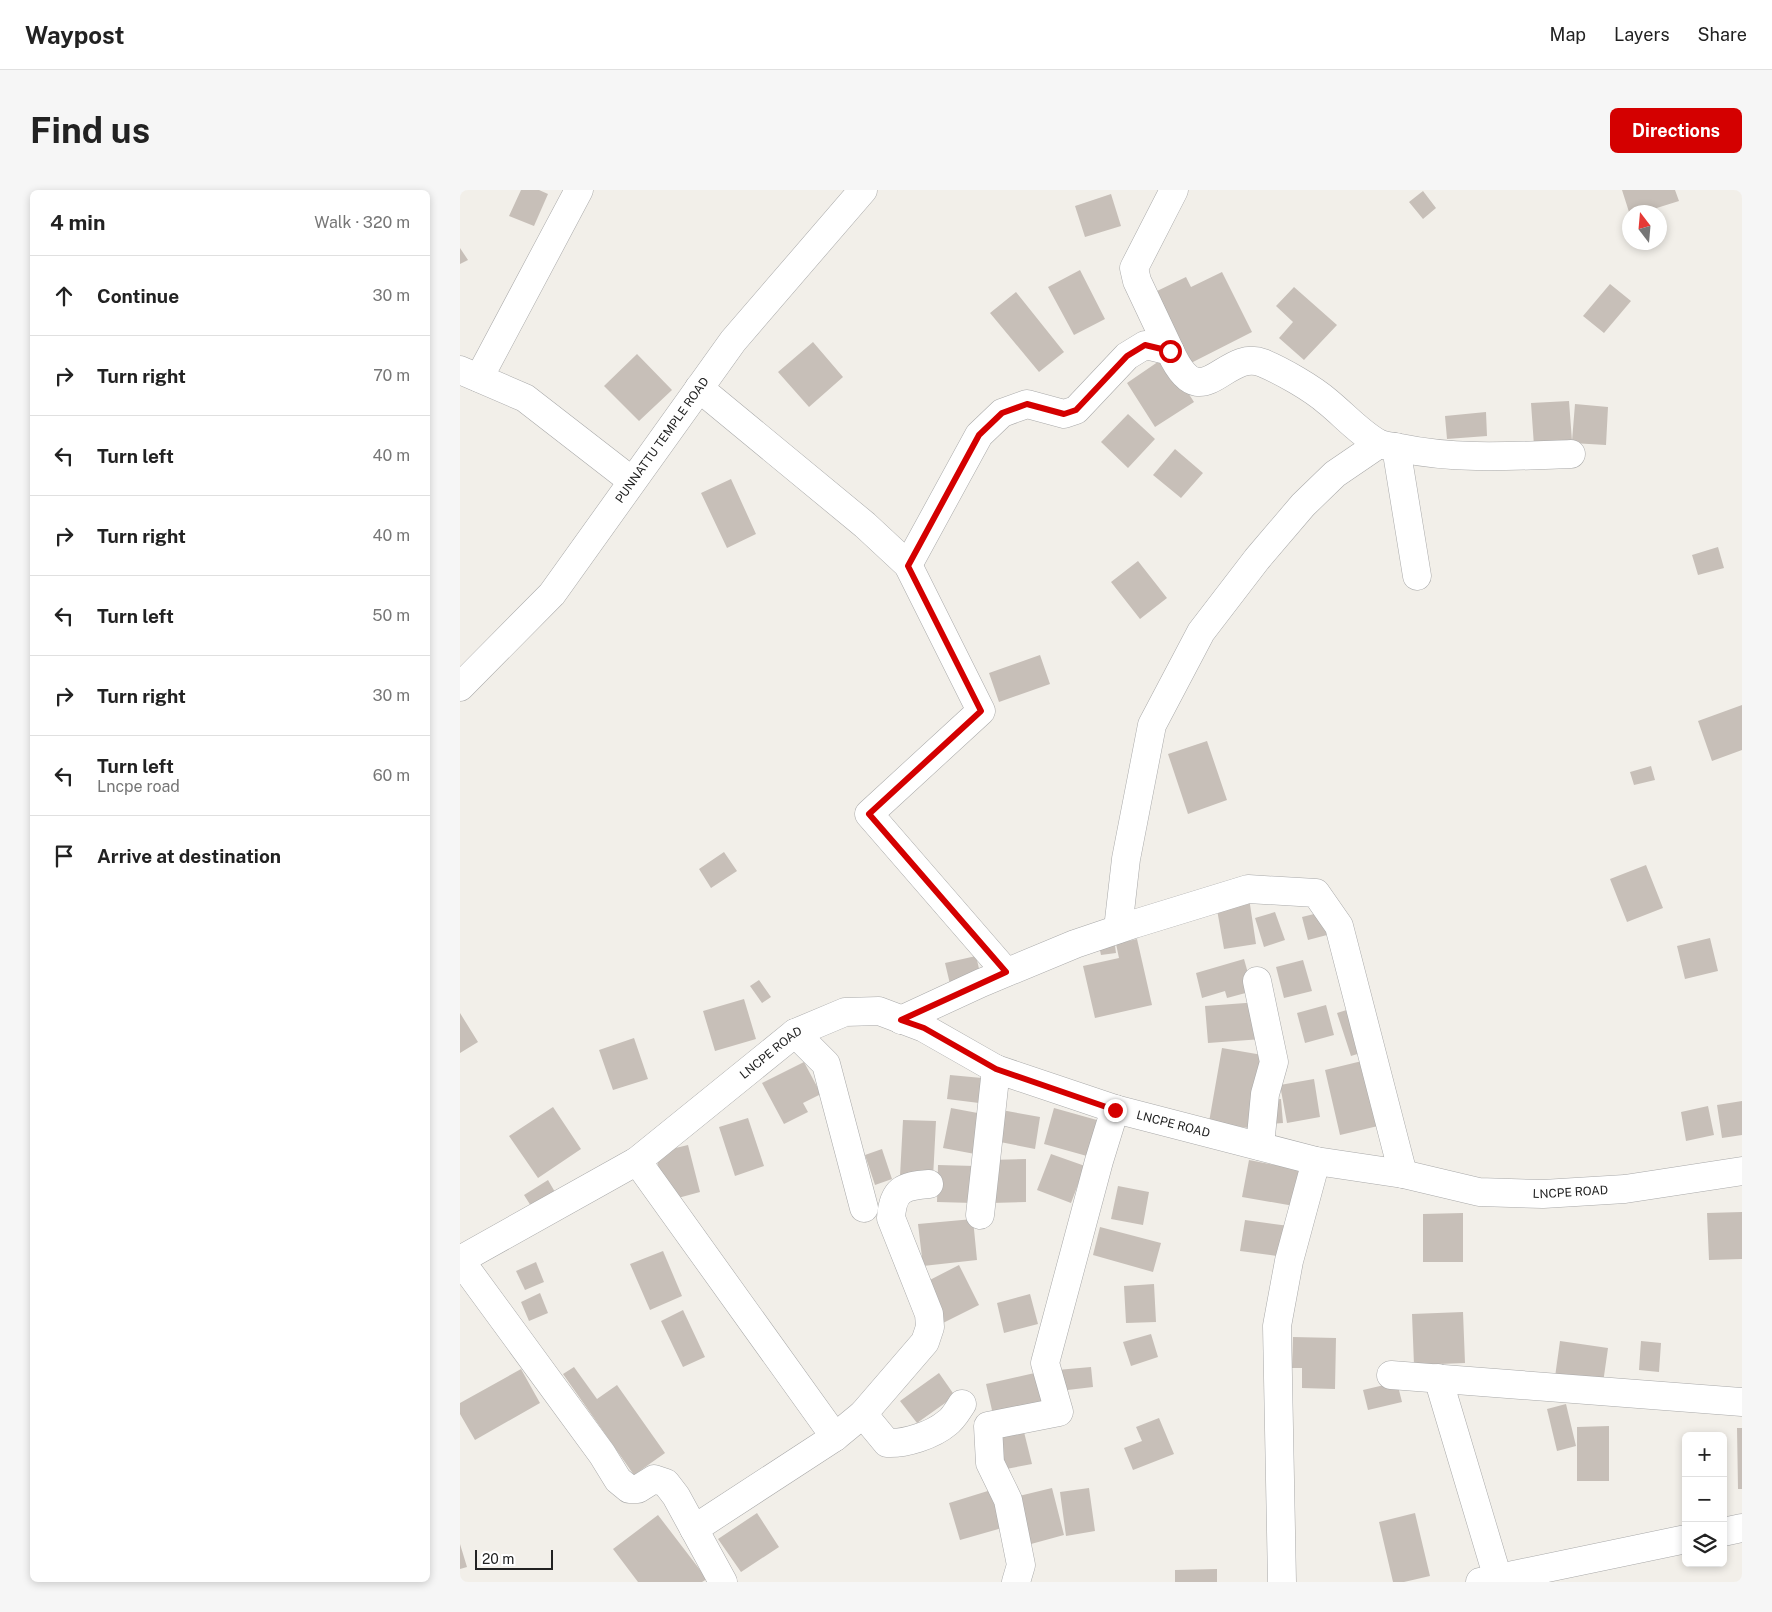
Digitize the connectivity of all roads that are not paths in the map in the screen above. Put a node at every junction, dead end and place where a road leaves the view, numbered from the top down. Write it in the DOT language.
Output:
graph roads {
  1 [pos="579,190"];
  2 [pos="862,190"];
  3 [pos="1174,190"];
  4 [pos="1170,351"];
  5 [pos="470,374"];
  6 [pos="699,388"];
  7 [pos="1388,445"];
  8 [pos="1571,454"];
  9 [pos="632,480"];
  10 [pos="908,566"];
  11 [pos="1416,576"];
  12 [pos="460,687"];
  13 [pos="1118,929"];
  14 [pos="1006,972"];
  15 [pos="1257,981"];
  16 [pos="901,1020"];
  17 [pos="795,1033"];
  18 [pos="996,1069"];
  19 [pos="1115,1110"];
  20 [pos="1260,1146"];
  21 [pos="637,1161"];
  22 [pos="1316,1161"];
  23 [pos="1742,1172"];
  24 [pos="1403,1174"];
  25 [pos="929,1184"];
  26 [pos="864,1208"];
  27 [pos="980,1215"];
  28 [pos="460,1260"];
  29 [pos="1391,1375"];
  30 [pos="1438,1378"];
  31 [pos="1742,1402"];
  32 [pos="962,1404"];
  33 [pos="863,1414"];
  34 [pos="835,1437"];
  35 [pos="1742,1528"];
  36 [pos="694,1529"];
  37 [pos="1727,1531"];
  38 [pos="1682,1540"];
  39 [pos="1492,1581"];
  40 [pos="724,1582"];
  41 [pos="1016,1582"];
  42 [pos="1282,1582"];
  1 -- 5 [label="street"];
  2 -- 6 [label="street, PUNNATTU TEMPLE ROAD"];
  3 -- 4 [label="street"];
  4 -- 7 [label="street"];
  4 -- 10 [label="street"];
  5 -- 9 [label="street"];
  6 -- 9 [label="street, PUNNATTU TEMPLE ROAD"];
  6 -- 10 [label="street"];
  7 -- 8 [label="street"];
  7 -- 11 [label="street"];
  7 -- 13 [label="street"];
  9 -- 12 [label="street, PUNNATTU TEMPLE ROAD"];
  10 -- 14 [label="street"];
  13 -- 14 [label="street"];
  13 -- 24 [label="street"];
  14 -- 16 [label="street"];
  15 -- 20 [label="street"];
  16 -- 17 [label="street, LNCPE ROAD"];
  16 -- 18 [label="street, LNCPE ROAD"];
  17 -- 21 [label="street, LNCPE ROAD"];
  17 -- 26 [label="street"];
  18 -- 19 [label="street, LNCPE ROAD"];
  18 -- 27 [label="street"];
  19 -- 20 [label="street, LNCPE ROAD"];
  19 -- 41 [label="street"];
  20 -- 22 [label="street, LNCPE ROAD"];
  21 -- 28 [label="street, LNCPE ROAD"];
  21 -- 34 [label="street"];
  22 -- 24 [label="street, LNCPE ROAD"];
  22 -- 42 [label="street"];
  23 -- 24 [label="street, LNCPE ROAD"];
  25 -- 33 [label="street"];
  28 -- 36 [label="street"];
  29 -- 30 [label="street"];
  30 -- 31 [label="street"];
  30 -- 39 [label="street"];
  32 -- 33 [label="street"];
  33 -- 34 [label="street"];
  34 -- 36 [label="street"];
  35 -- 37 [label="street"];
  36 -- 40 [label="street"];
  38 -- 39 [label="street"];
}
